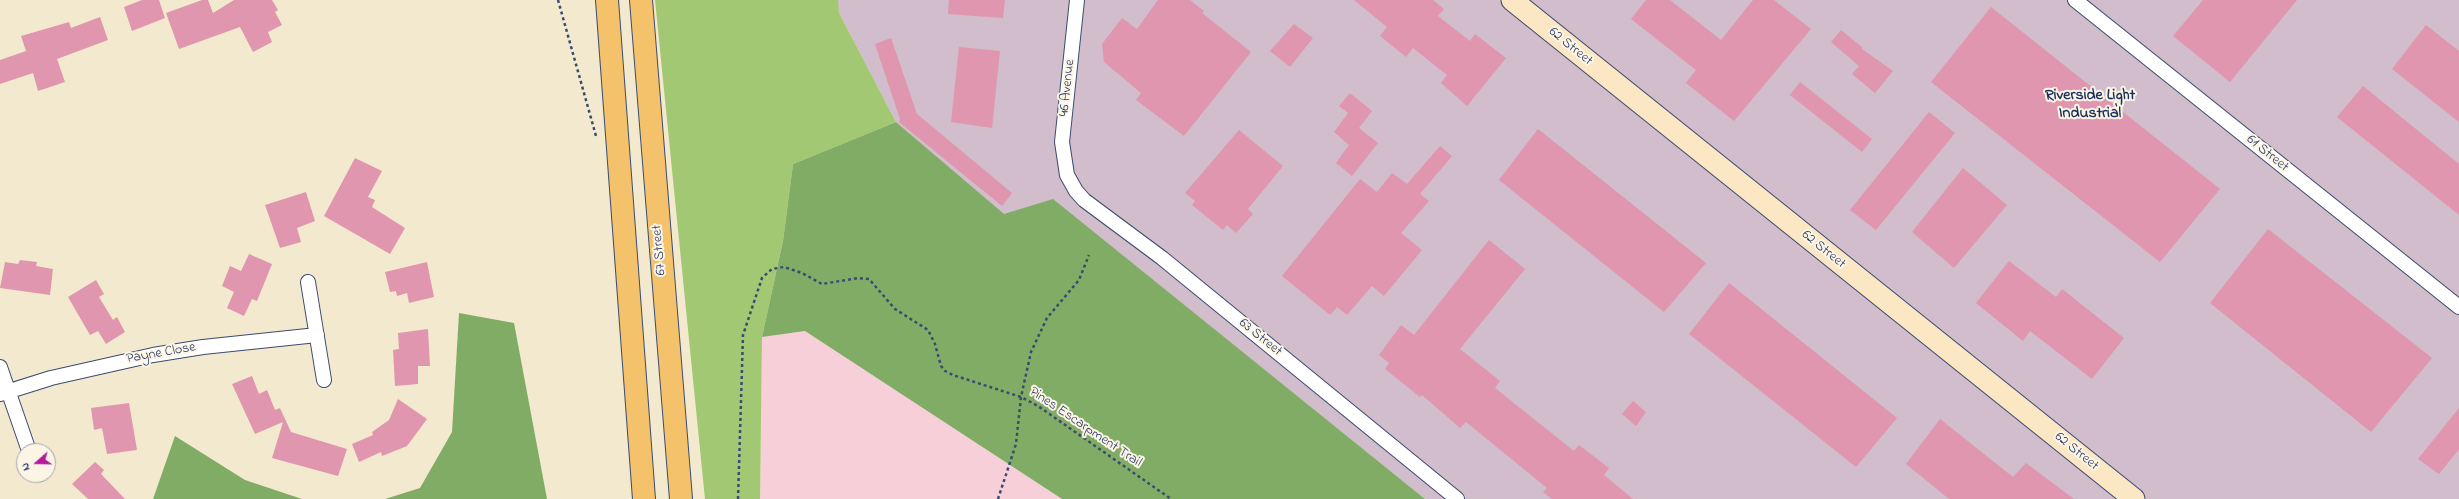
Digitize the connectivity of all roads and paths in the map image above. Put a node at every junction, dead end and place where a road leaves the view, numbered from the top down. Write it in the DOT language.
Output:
graph roads {
  1 [pos="558,0"];
  2 [pos="607,0"];
  3 [pos="640,0"];
  4 [pos="1077,0"];
  5 [pos="1512,0"];
  6 [pos="2084,3"];
  7 [pos="597,141"];
  8 [pos="1067,175"];
  9 [pos="1089,255"];
  10 [pos="308,282"];
  11 [pos="2459,308"];
  12 [pos="317,335"];
  13 [pos="0,367"];
  14 [pos="324,380"];
  15 [pos="4,393"];
  16 [pos="1021,396"];
  17 [pos="26,443"];
  18 [pos="644,499"];
  19 [pos="680,499"];
  20 [pos="738,499"];
  21 [pos="998,499"];
  22 [pos="1171,499"];
  23 [pos="1457,499"];
  24 [pos="2134,499"];
  1 -- 7 [label="path"];
  2 -- 18 [label="main road"];
  3 -- 19 [label="main road, 67 Street"];
  4 -- 8 [label="street, 46 Avenue"];
  5 -- 24 [label="street, 62 Street"];
  6 -- 11 [label="street, 61 Street"];
  8 -- 23 [label="street, 63 Street"];
  9 -- 16 [label="path"];
  10 -- 12 [label="street"];
  12 -- 14 [label="street"];
  12 -- 15 [label="street, Payne Close"];
  13 -- 15 [label="street"];
  15 -- 17 [label="street"];
  16 -- 20 [label="path, Pines Escarpment Trail"];
  16 -- 21 [label="path"];
  16 -- 22 [label="path, Pines Escarpment Trail"];
}
